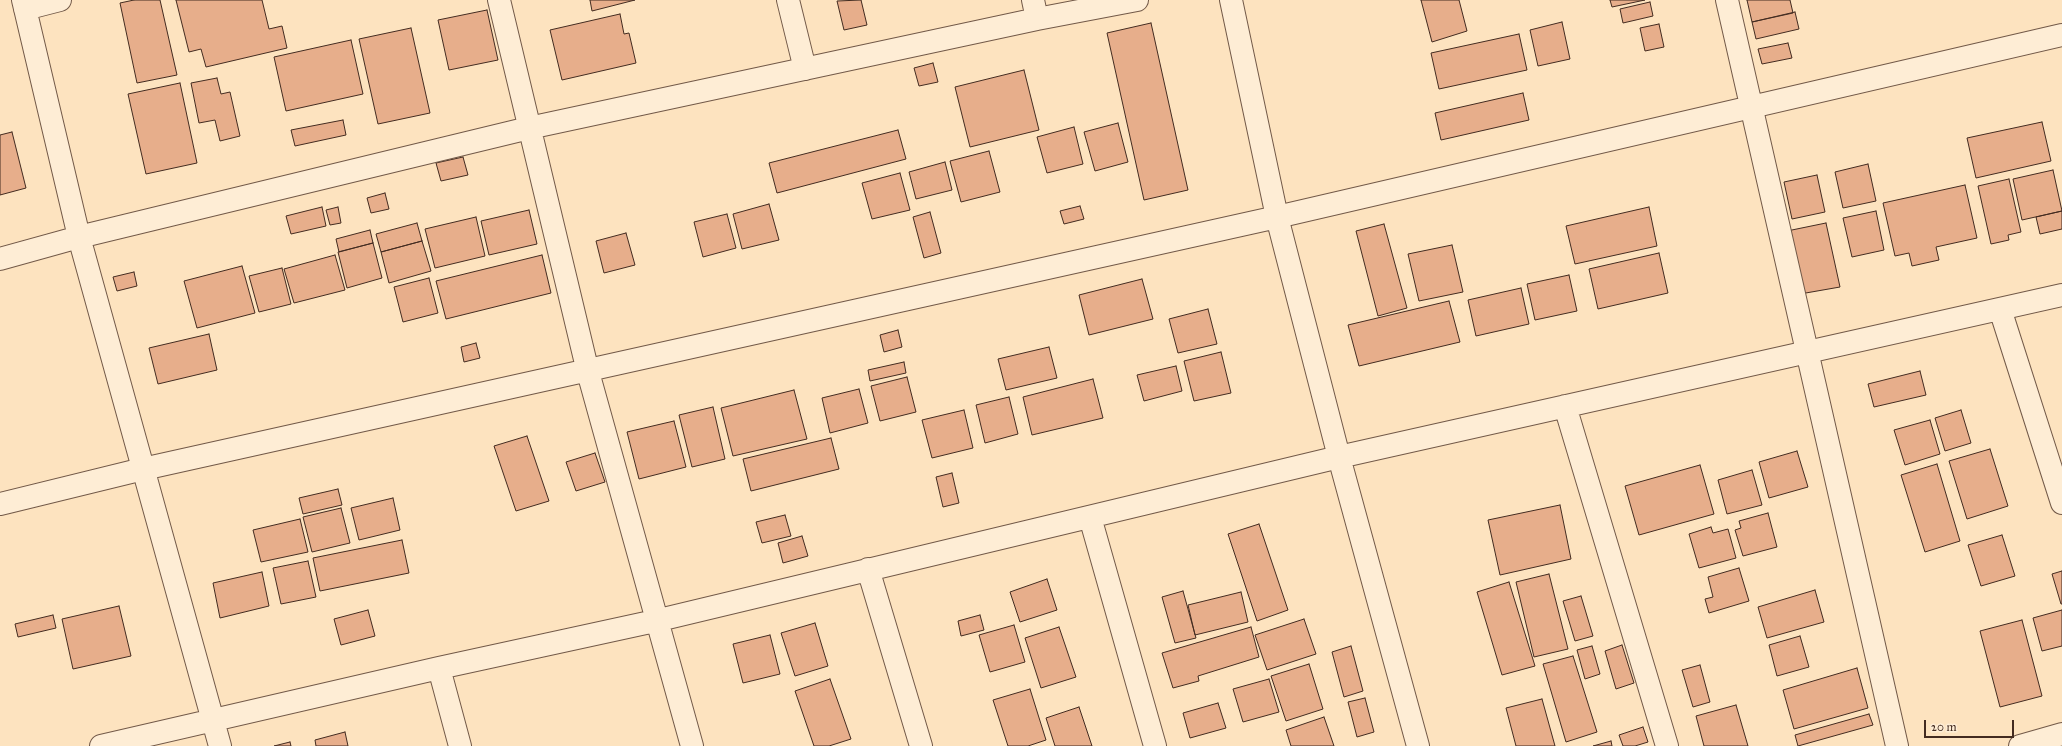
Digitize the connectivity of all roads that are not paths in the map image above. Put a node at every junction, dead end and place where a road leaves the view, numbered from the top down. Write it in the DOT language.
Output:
graph roads {
  1 [pos="60,0"];
  2 [pos="500,0"];
  3 [pos="788,0"];
  4 [pos="1137,0"];
  5 [pos="1231,0"];
  6 [pos="1728,0"];
  7 [pos="24,4"];
  8 [pos="1035,10"];
  9 [pos="2062,35"];
  10 [pos="805,69"];
  11 [pos="1752,106"];
  12 [pos="529,128"];
  13 [pos="1277,217"];
  14 [pos="79,237"];
  15 [pos="0,259"];
  16 [pos="2062,295"];
  17 [pos="2000,309"];
  18 [pos="1807,352"];
  19 [pos="588,372"];
  20 [pos="1565,406"];
  21 [pos="1339,458"];
  22 [pos="143,469"];
  23 [pos="2062,503"];
  24 [pos="0,504"];
  25 [pos="1090,516"];
  26 [pos="868,569"];
  27 [pos="655,621"];
  28 [pos="439,668"];
  29 [pos="212,720"];
  30 [pos="2062,734"];
  31 [pos="101,746"];
  32 [pos="220,746"];
  33 [pos="460,746"];
  34 [pos="692,746"];
  35 [pos="921,746"];
  36 [pos="1155,746"];
  37 [pos="1418,746"];
  38 [pos="1668,746"];
  39 [pos="1898,746"];
  40 [pos="2020,746"];
  1 -- 7 [label="street"];
  2 -- 12 [label="street"];
  3 -- 10 [label="street"];
  4 -- 8 [label="street"];
  5 -- 13 [label="street"];
  6 -- 11 [label="street"];
  7 -- 14 [label="street"];
  8 -- 10 [label="street"];
  9 -- 11 [label="street"];
  10 -- 12 [label="street"];
  11 -- 13 [label="street"];
  11 -- 18 [label="street"];
  12 -- 14 [label="street"];
  12 -- 19 [label="street"];
  13 -- 19 [label="street"];
  13 -- 21 [label="street"];
  14 -- 15 [label="street"];
  14 -- 22 [label="street"];
  16 -- 17 [label="street"];
  17 -- 18 [label="street"];
  17 -- 23 [label="street"];
  18 -- 20 [label="street"];
  18 -- 39 [label="street"];
  19 -- 22 [label="street"];
  19 -- 27 [label="street"];
  20 -- 21 [label="street"];
  20 -- 38 [label="street"];
  21 -- 25 [label="street"];
  21 -- 37 [label="street"];
  22 -- 24 [label="street"];
  22 -- 29 [label="street"];
  25 -- 26 [label="street"];
  25 -- 36 [label="street"];
  26 -- 27 [label="street"];
  26 -- 35 [label="street"];
  27 -- 28 [label="street"];
  27 -- 34 [label="street"];
  28 -- 29 [label="street"];
  28 -- 33 [label="street"];
  29 -- 31 [label="street"];
  29 -- 32 [label="street"];
  30 -- 40 [label="street"];
}
